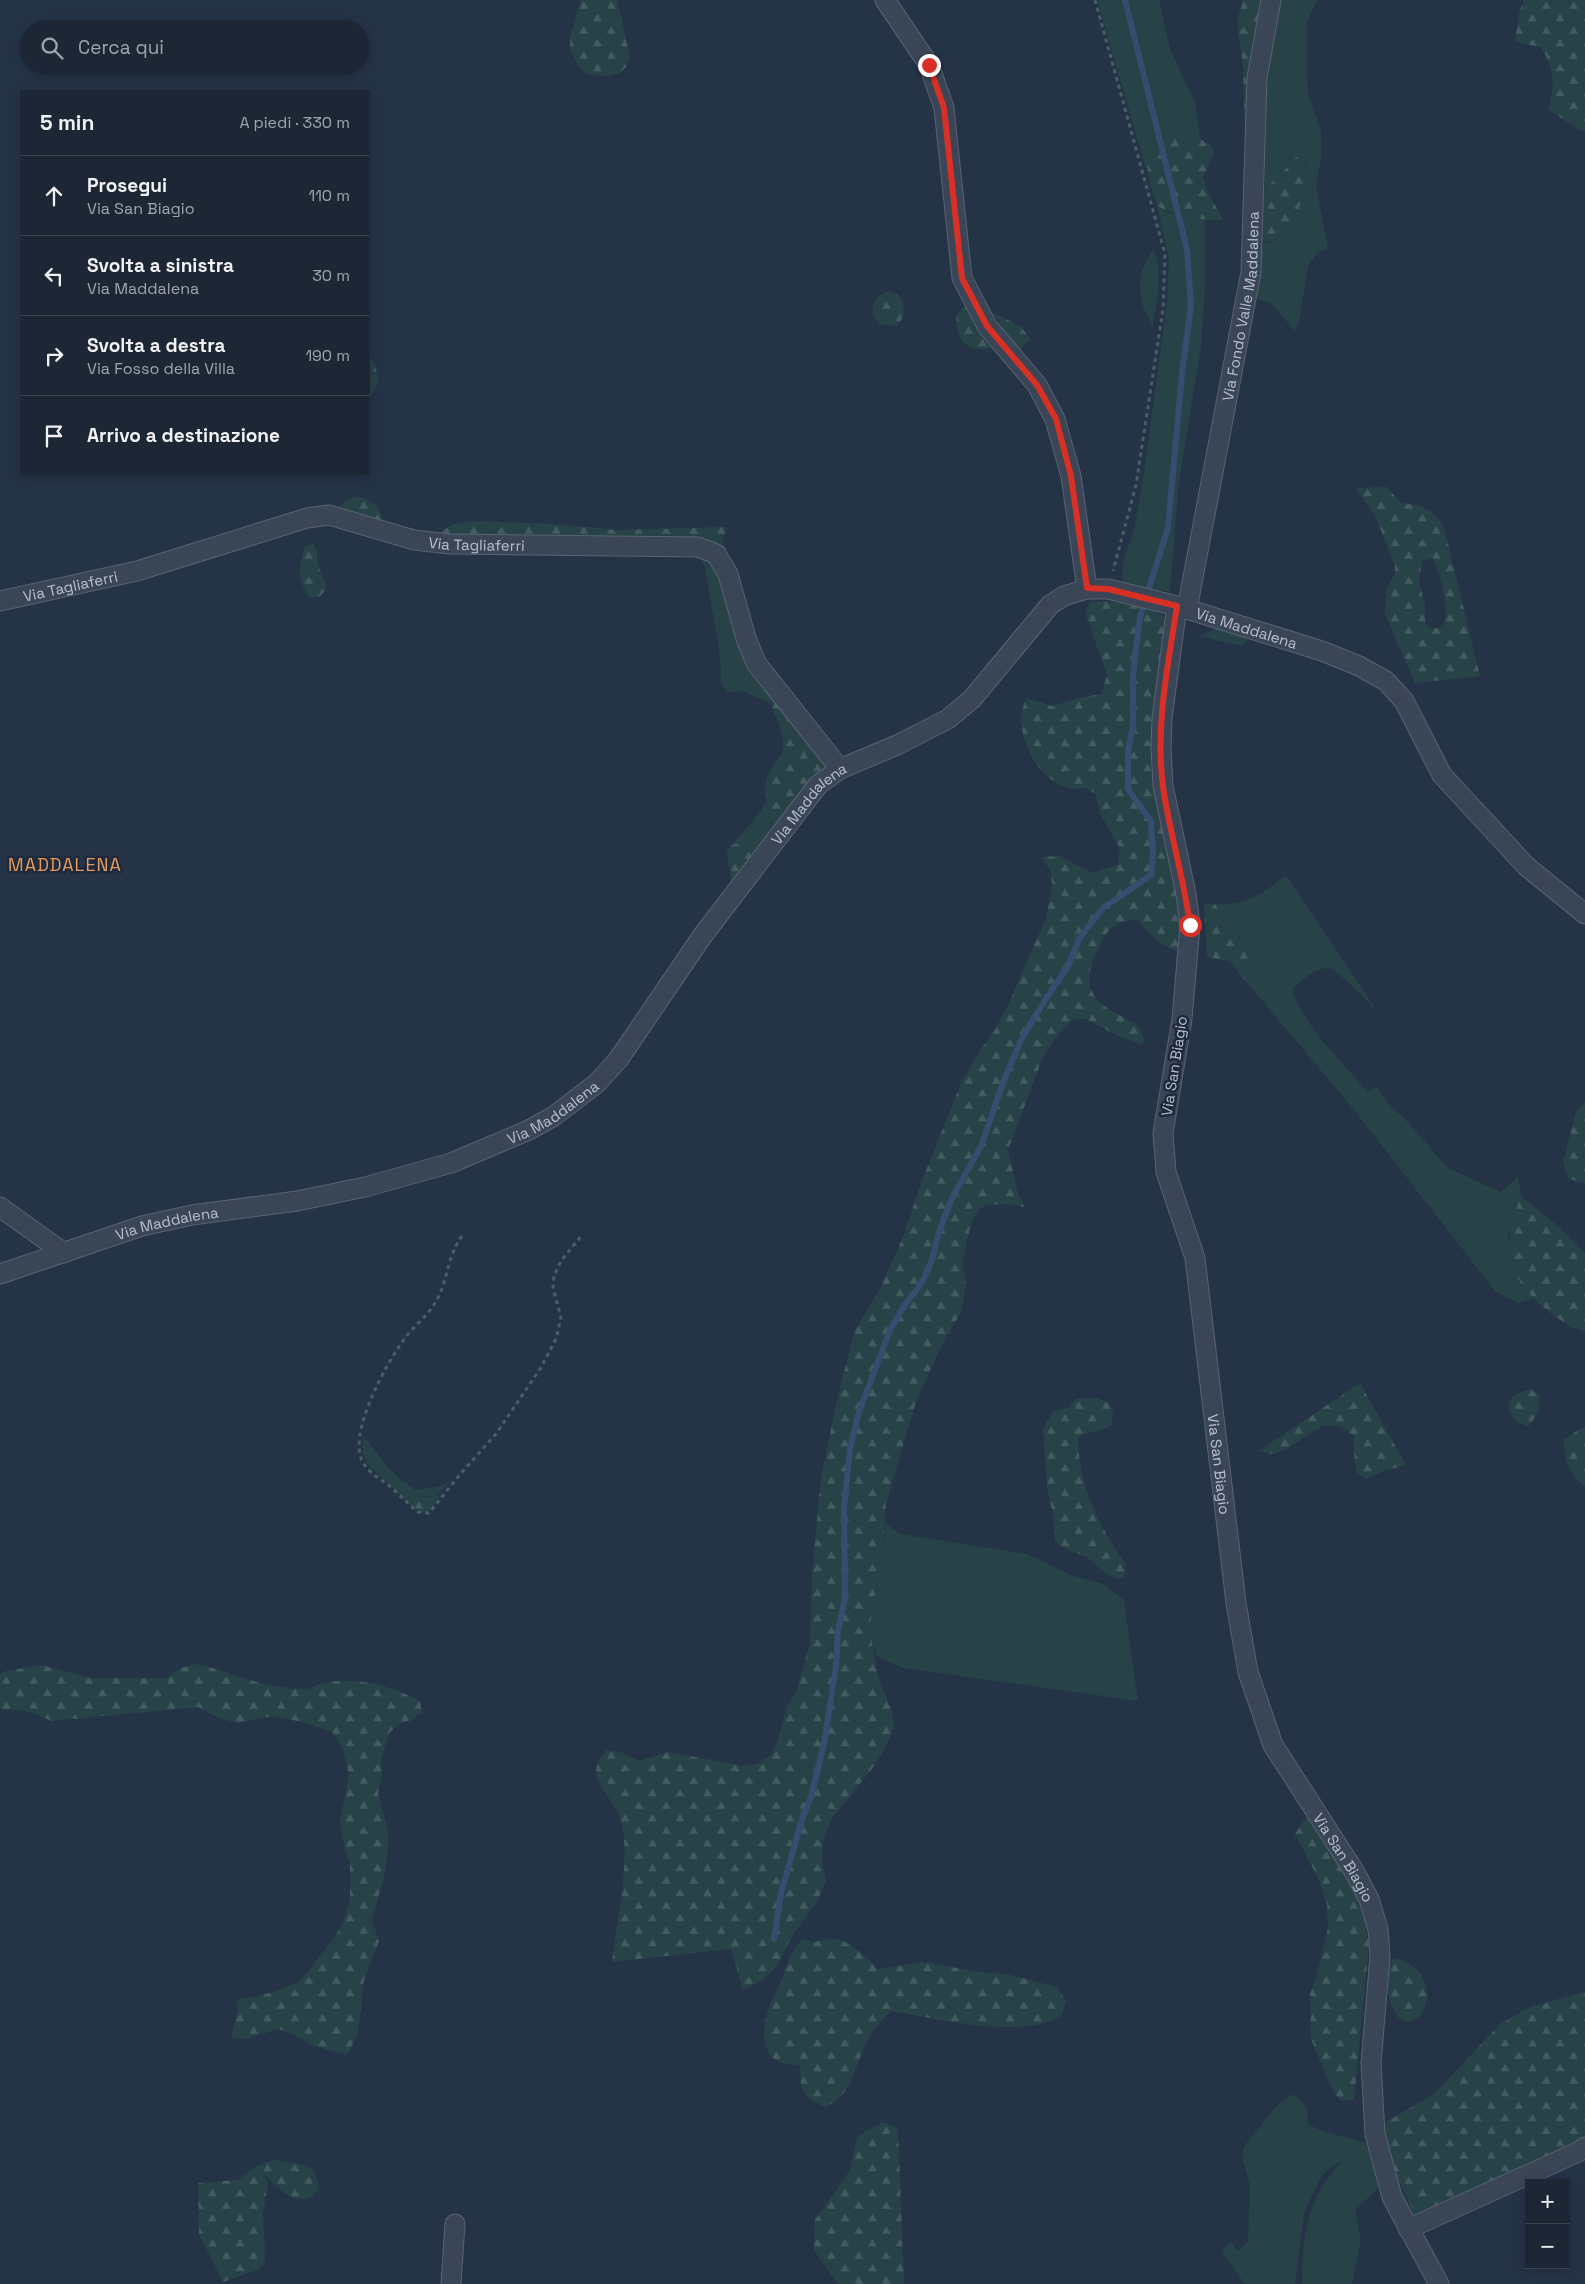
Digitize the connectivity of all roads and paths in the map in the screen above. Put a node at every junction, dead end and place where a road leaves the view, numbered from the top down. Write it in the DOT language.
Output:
graph roads {
  1 [pos="885,0"];
  2 [pos="1095,0"];
  3 [pos="1271,0"];
  4 [pos="1087,588"];
  5 [pos="1117,591"];
  6 [pos="0,601"];
  7 [pos="1178,606"];
  8 [pos="840,769"];
  9 [pos="1585,914"];
  10 [pos="0,1207"];
  11 [pos="462,1236"];
  12 [pos="582,1236"];
  13 [pos="64,1252"];
  14 [pos="0,1274"];
  15 [pos="1585,2146"];
  16 [pos="456,2224"];
  17 [pos="1408,2229"];
  18 [pos="451,2284"];
  19 [pos="1439,2284"];
  1 -- 4 [label="street"];
  2 -- 5 [label="path"];
  3 -- 7 [label="street, Via Fondo Valle Maddalena"];
  4 -- 5 [label="street, Via Maddalena"];
  4 -- 8 [label="street, Via Maddalena"];
  5 -- 7 [label="street, Via Maddalena"];
  6 -- 8 [label="street, Via Tagliaferri"];
  7 -- 9 [label="street, Via Maddalena"];
  7 -- 17 [label="street, Via San Biagio"];
  8 -- 13 [label="street, Via Maddalena"];
  10 -- 13 [label="street"];
  11 -- 12 [label="path"];
  13 -- 14 [label="street, Via Maddalena"];
  15 -- 17 [label="street"];
  16 -- 18 [label="street"];
  17 -- 19 [label="street, Via San Biagio"];
}
